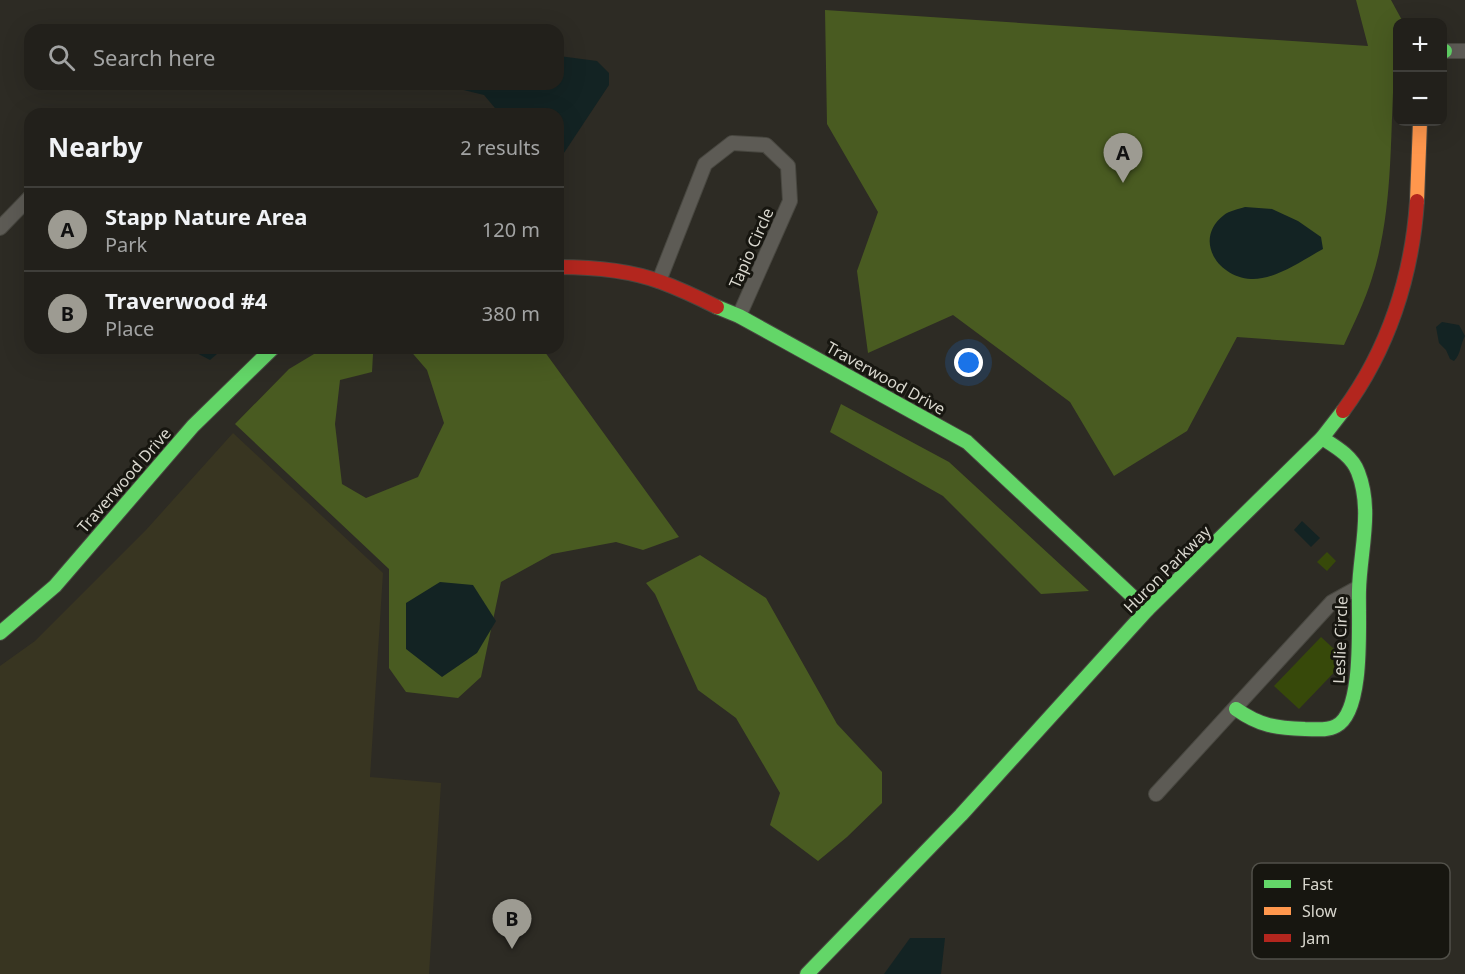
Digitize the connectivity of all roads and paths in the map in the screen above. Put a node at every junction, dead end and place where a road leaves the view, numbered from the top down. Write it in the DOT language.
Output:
graph roads {
  1 [pos="1465,51"];
  2 [pos="1447,52"];
  3 [pos="1420,126"];
  4 [pos="24,203"];
  5 [pos="0,228"];
  6 [pos="564,267"];
  7 [pos="659,281"];
  8 [pos="740,316"];
  9 [pos="267,354"];
  10 [pos="1322,438"];
  11 [pos="1359,587"];
  12 [pos="1147,610"];
  13 [pos="0,633"];
  14 [pos="1236,709"];
  15 [pos="1156,794"];
  16 [pos="807,974"];
  1 -- 2 [label="street"];
  3 -- 10 [label="street, Huron Parkway"];
  4 -- 5 [label="street"];
  6 -- 7 [label="street, Traverwood Drive"];
  7 -- 8 [label="street, Traverwood Drive"];
  7 -- 8 [label="street, Tapio Circle"];
  8 -- 12 [label="street, Traverwood Drive"];
  9 -- 13 [label="street, Traverwood Drive"];
  10 -- 11 [label="street, Leslie Circle"];
  10 -- 12 [label="street, Huron Parkway"];
  11 -- 14 [label="street, Leslie Circle"];
  11 -- 14 [label="street, Leslie Circle"];
  12 -- 16 [label="street, Huron Parkway"];
  14 -- 15 [label="street, Leslie Circle"];
}
